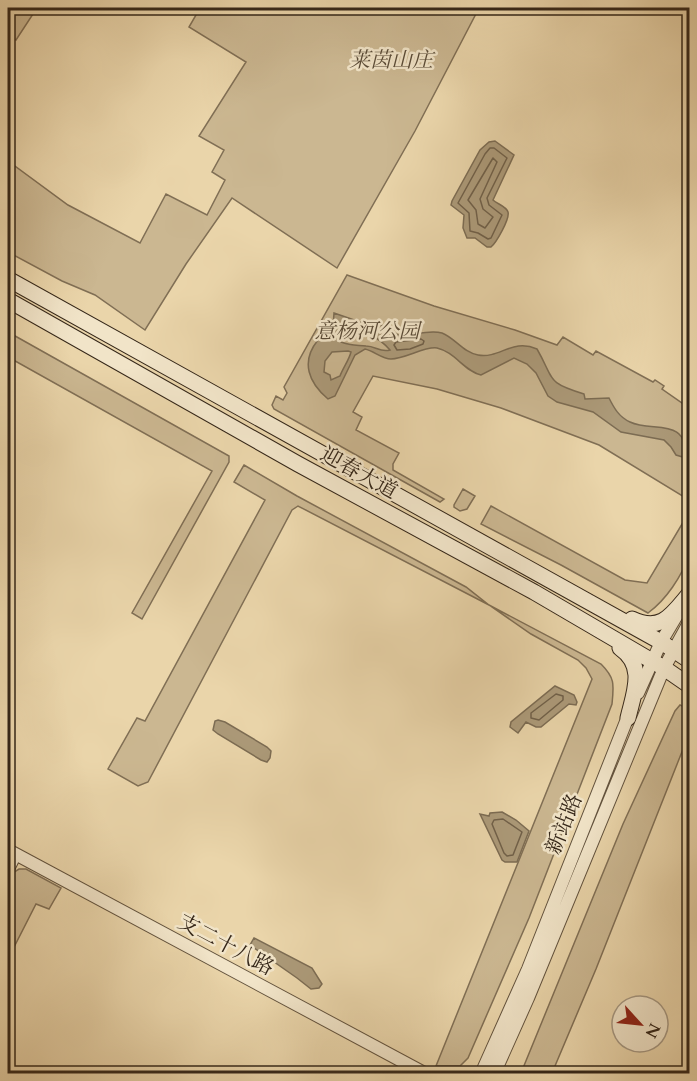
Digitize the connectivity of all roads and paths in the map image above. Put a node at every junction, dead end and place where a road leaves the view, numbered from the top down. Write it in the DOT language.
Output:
graph roads {
  1 [pos="8,279"];
  2 [pos="8,300"];
  3 [pos="531,571"];
  4 [pos="534,592"];
  5 [pos="690,593"];
  6 [pos="603,610"];
  7 [pos="690,621"];
  8 [pos="594,627"];
  9 [pos="667,646"];
  10 [pos="690,661"];
  11 [pos="658,664"];
  12 [pos="690,686"];
  13 [pos="628,718"];
  14 [pos="11,852"];
  15 [pos="8,869"];
  16 [pos="426,1074"];
  17 [pos="481,1074"];
  18 [pos="494,1074"];
  1 -- 3 [label="main road, 迎春大道"];
  2 -- 4 [label="main road, 迎春大道"];
  3 -- 5 [label="main road"];
  3 -- 6 [label="main road, 迎春大道"];
  4 -- 8 [label="main road, 迎春大道"];
  4 -- 13 [label="main road"];
  5 -- 9 [label="street, 新站路"];
  6 -- 8 [label="main road"];
  6 -- 9 [label="main road, 迎春大道"];
  7 -- 9 [label="street, 新站路"];
  8 -- 11 [label="main road, 迎春大道"];
  9 -- 10 [label="main road, 迎春大道"];
  9 -- 11 [label="street, 新站路"];
  11 -- 12 [label="main road, 迎春大道"];
  11 -- 13 [label="street, 新站路"];
  11 -- 18 [label="street, 新站路"];
  13 -- 17 [label="street, 新站路"];
  14 -- 15 [label="street"];
  14 -- 16 [label="street, 支二十八路"];
}
